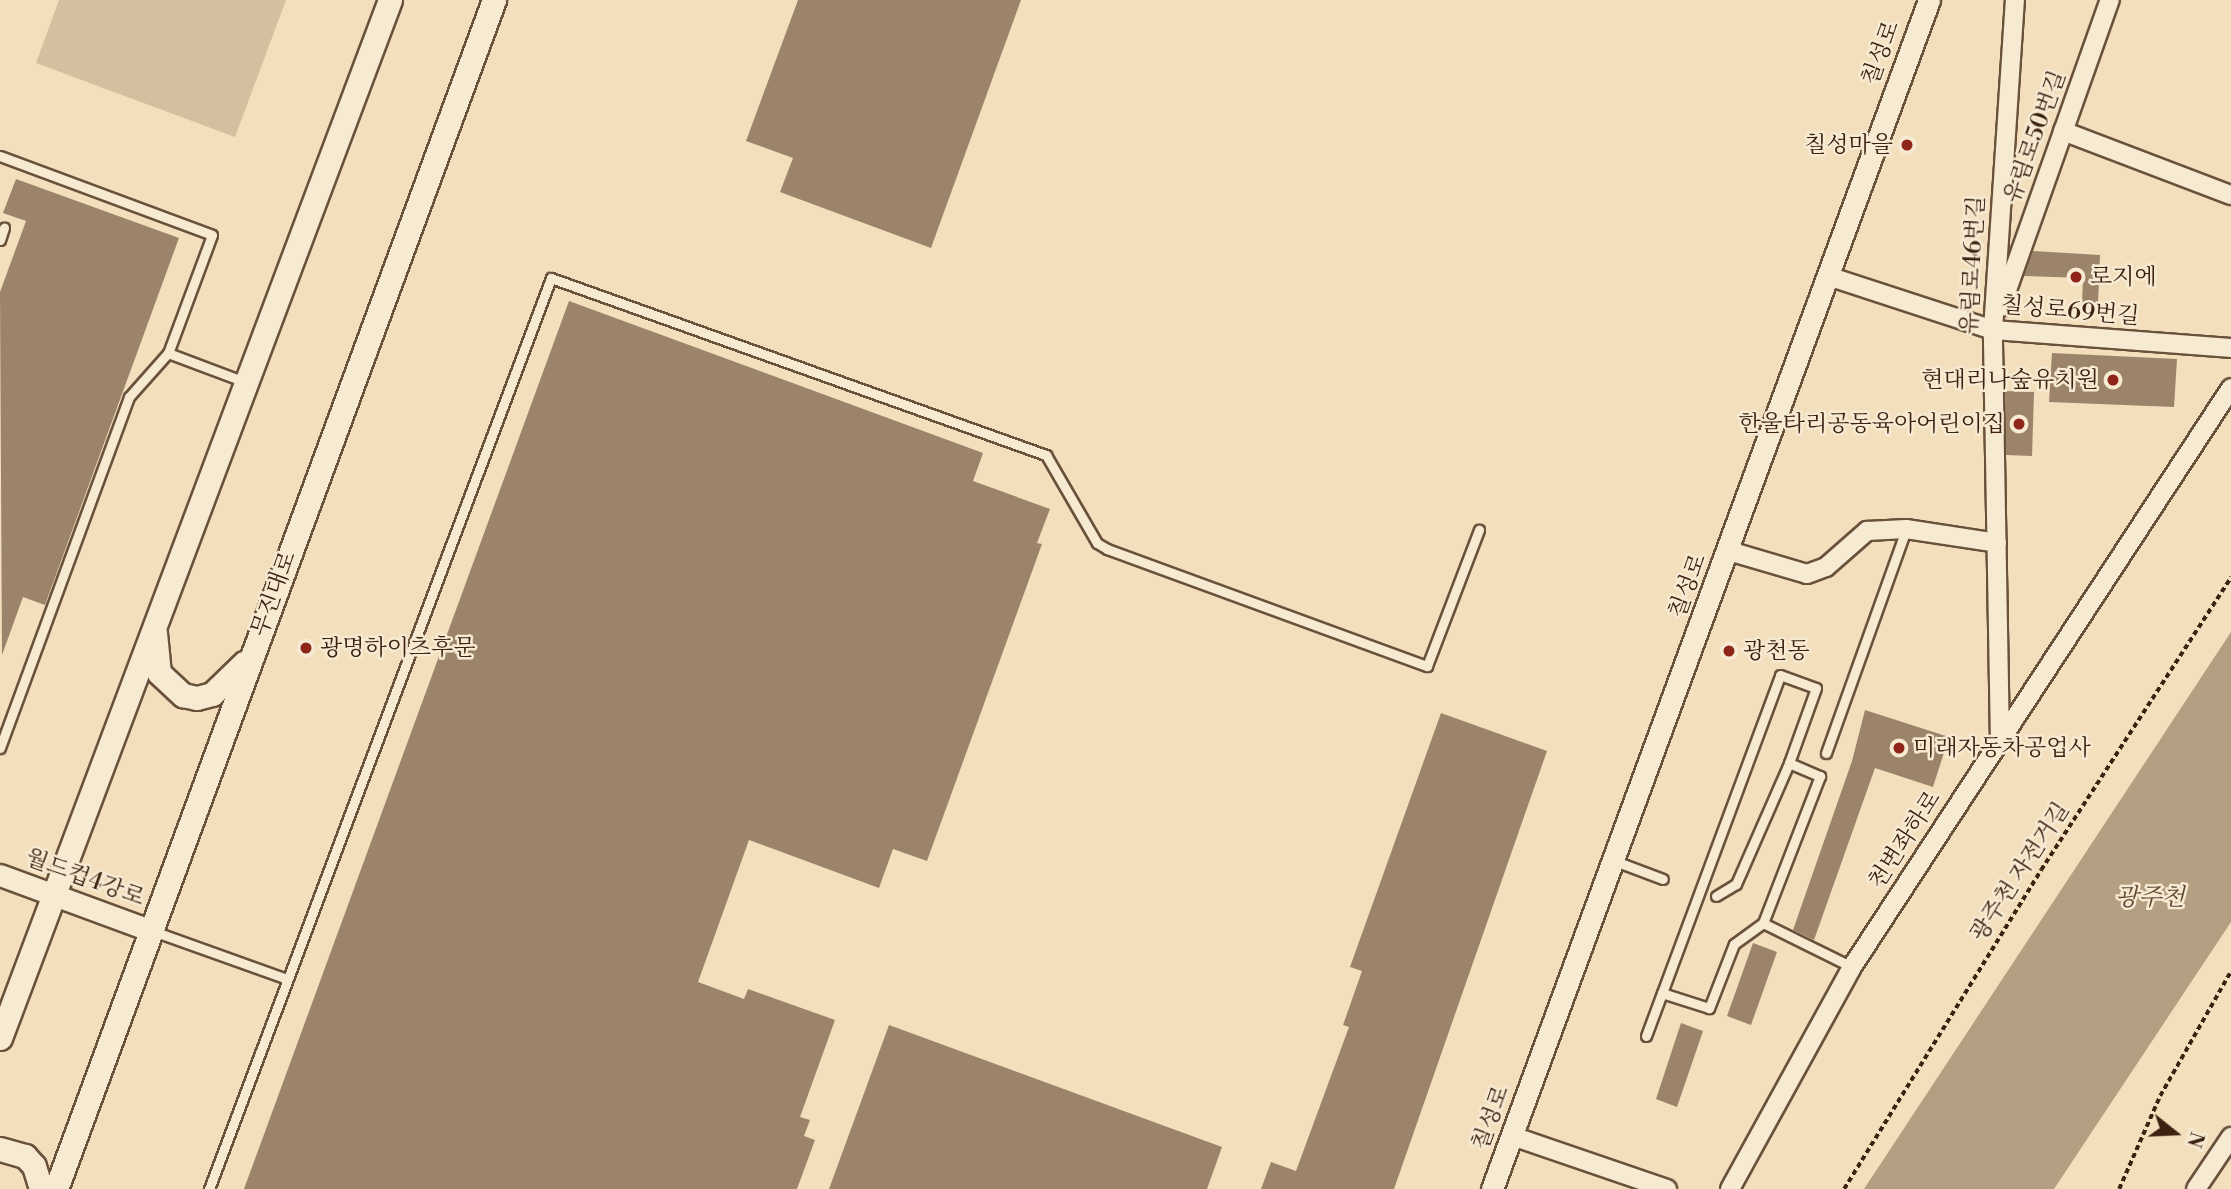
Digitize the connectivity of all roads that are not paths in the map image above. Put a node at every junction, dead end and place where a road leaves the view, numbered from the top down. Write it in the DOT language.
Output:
graph roads {
  1 [pos="390,0"];
  2 [pos="494,0"];
  3 [pos="1929,0"];
  4 [pos="2015,0"];
  5 [pos="2110,0"];
  6 [pos="2063,131"];
  7 [pos="0,156"];
  8 [pos="2231,195"];
  9 [pos="4,228"];
  10 [pos="0,240"];
  11 [pos="1828,276"];
  12 [pos="1993,330"];
  13 [pos="2231,348"];
  14 [pos="168,353"];
  15 [pos="247,382"];
  16 [pos="2231,388"];
  17 [pos="1906,528"];
  18 [pos="1479,530"];
  19 [pos="1997,543"];
  20 [pos="1729,551"];
  21 [pos="156,620"];
  22 [pos="253,651"];
  23 [pos="2000,743"];
  24 [pos="0,748"];
  25 [pos="1826,753"];
  26 [pos="1789,763"];
  27 [pos="1615,861"];
  28 [pos="0,875"];
  29 [pos="1663,878"];
  30 [pos="52,894"];
  31 [pos="1716,896"];
  32 [pos="1763,923"];
  33 [pos="152,931"];
  34 [pos="1852,967"];
  35 [pos="286,979"];
  36 [pos="1662,993"];
  37 [pos="1646,1036"];
  38 [pos="0,1038"];
  39 [pos="1512,1136"];
  40 [pos="2231,1137"];
  41 [pos="0,1149"];
  42 [pos="41,1189"];
  43 [pos="56,1189"];
  44 [pos="209,1189"];
  45 [pos="1492,1189"];
  46 [pos="1667,1189"];
  47 [pos="1730,1189"];
  48 [pos="2196,1189"];
  1 -- 15 [label="main road"];
  2 -- 22 [label="main road, 무진대로"];
  3 -- 11 [label="street, 칠성로"];
  4 -- 12 [label="street, 유림로46번길"];
  5 -- 6 [label="street, 유림로50번길"];
  6 -- 8 [label="street"];
  6 -- 12 [label="street, 유림로50번길"];
  7 -- 14 [label="lane"];
  9 -- 10 [label="lane"];
  11 -- 12 [label="street, 칠성로69번길"];
  11 -- 20 [label="street, 칠성로"];
  12 -- 13 [label="street, 칠성로69번길"];
  12 -- 19 [label="street, 유림로46번길"];
  14 -- 15 [label="lane"];
  14 -- 24 [label="lane"];
  15 -- 21 [label="main road"];
  16 -- 23 [label="street, 천변좌하로"];
  17 -- 19 [label="street"];
  17 -- 20 [label="street"];
  17 -- 25 [label="lane"];
  18 -- 35 [label="lane"];
  19 -- 23 [label="street, 유림로46번길"];
  20 -- 27 [label="street, 칠성로"];
  21 -- 22 [label="main road"];
  21 -- 30 [label="main road"];
  22 -- 33 [label="main road, 무진대로"];
  23 -- 34 [label="street, 천변좌하로"];
  26 -- 31 [label="lane"];
  26 -- 32 [label="lane"];
  26 -- 36 [label="lane"];
  27 -- 29 [label="lane"];
  27 -- 39 [label="street, 칠성로"];
  28 -- 30 [label="street, 월드컵4강로"];
  30 -- 33 [label="street, 월드컵4강로"];
  30 -- 38 [label="main road"];
  32 -- 34 [label="lane"];
  32 -- 36 [label="lane"];
  33 -- 35 [label="lane"];
  33 -- 43 [label="main road, 무진대로"];
  34 -- 47 [label="street, 천변좌하로"];
  35 -- 44 [label="lane"];
  36 -- 37 [label="lane"];
  39 -- 45 [label="street, 칠성로"];
  39 -- 46 [label="street"];
  40 -- 48 [label="street"];
  41 -- 42 [label="main road"];
}
